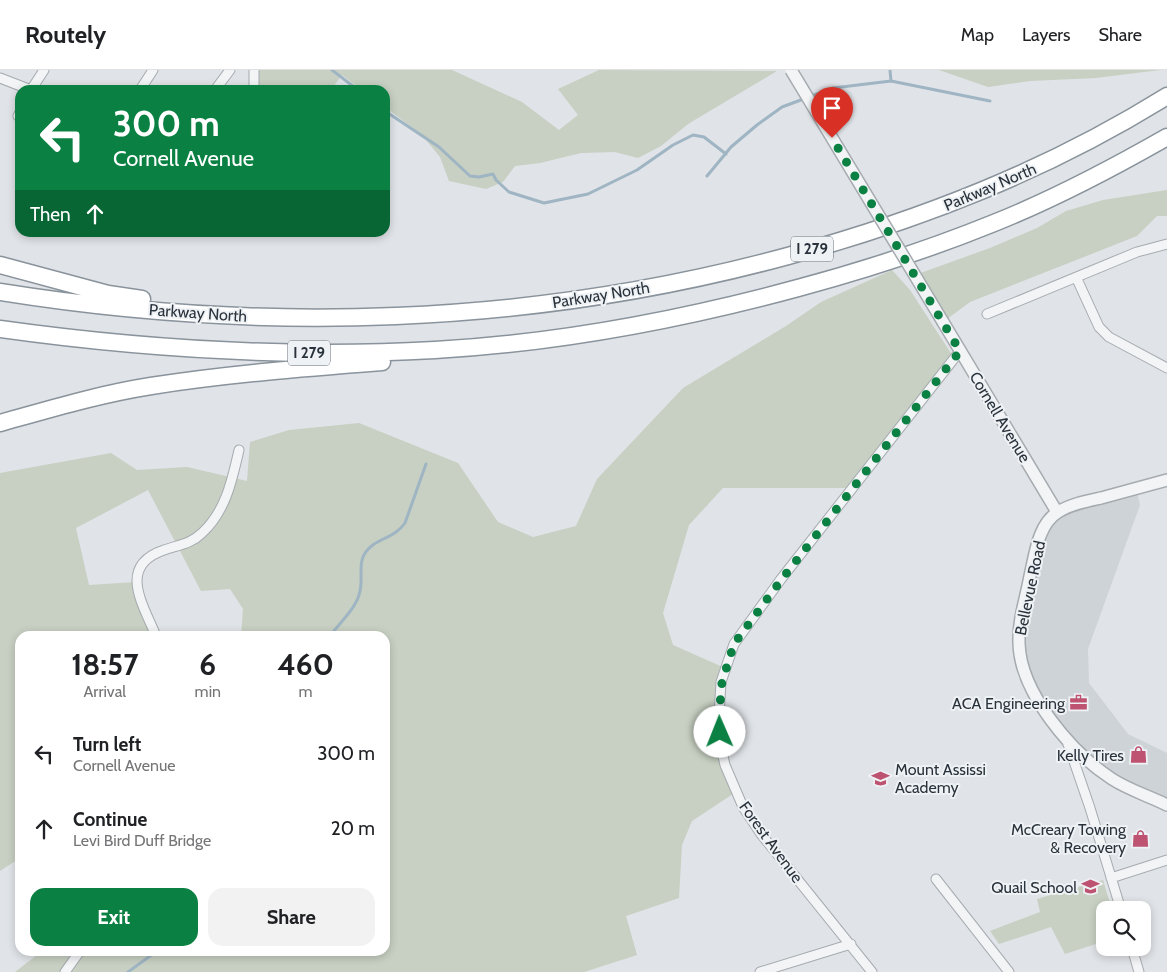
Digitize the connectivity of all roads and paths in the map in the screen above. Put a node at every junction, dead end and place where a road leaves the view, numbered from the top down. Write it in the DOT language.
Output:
graph roads {
  1 [pos="44,70"];
  2 [pos="153,70"];
  3 [pos="230,70"];
  4 [pos="254,70"];
  5 [pos="791,70"];
  6 [pos="0,78"];
  7 [pos="18,85"];
  8 [pos="34,85"];
  9 [pos="143,85"];
  10 [pos="220,85"];
  11 [pos="254,85"];
  12 [pos="1167,96"];
  13 [pos="1167,137"];
  14 [pos="1167,244"];
  15 [pos="0,265"];
  16 [pos="1076,277"];
  17 [pos="0,292"];
  18 [pos="987,314"];
  19 [pos="266,317"];
  20 [pos="618,328"];
  21 [pos="0,329"];
  22 [pos="960,351"];
  23 [pos="1167,368"];
  24 [pos="0,422"];
  25 [pos="239,450"];
  26 [pos="1167,480"];
  27 [pos="1057,512"];
  28 [pos="154,631"];
  29 [pos="1066,740"];
  30 [pos="1167,804"];
  31 [pos="1167,860"];
  32 [pos="1111,878"];
  33 [pos="936,879"];
  34 [pos="1118,901"];
  35 [pos="850,944"];
  36 [pos="76,956"];
  37 [pos="1134,956"];
  38 [pos="65,972"];
  39 [pos="760,972"];
  40 [pos="872,972"];
  41 [pos="1009,972"];
  42 [pos="1139,972"];
  1 -- 8 [label="street"];
  2 -- 9 [label="street"];
  3 -- 10 [label="street"];
  4 -- 11 [label="street"];
  5 -- 22 [label="street, Cornell Avenue, bridge"];
  6 -- 7 [label="street"];
  12 -- 19 [label="highway, Parkway North / I 279"];
  13 -- 20 [label="highway, Parkway North / I 279"];
  14 -- 16 [label="street"];
  15 -- 19 [label="highway"];
  16 -- 18 [label="street"];
  16 -- 23 [label="street"];
  17 -- 19 [label="highway, Parkway North / I 279"];
  20 -- 21 [label="highway, Parkway North / I 279"];
  20 -- 24 [label="highway"];
  22 -- 27 [label="street, Cornell Avenue"];
  22 -- 35 [label="street, Forest Avenue"];
  25 -- 28 [label="street"];
  26 -- 27 [label="street"];
  27 -- 29 [label="street, Bellevue Road"];
  29 -- 30 [label="street, Bellevue Road"];
  29 -- 32 [label="street"];
  31 -- 32 [label="street"];
  32 -- 34 [label="street"];
  33 -- 41 [label="street"];
  35 -- 39 [label="street"];
  35 -- 40 [label="street, Forest Avenue"];
  36 -- 38 [label="street"];
  37 -- 42 [label="street"];
}
